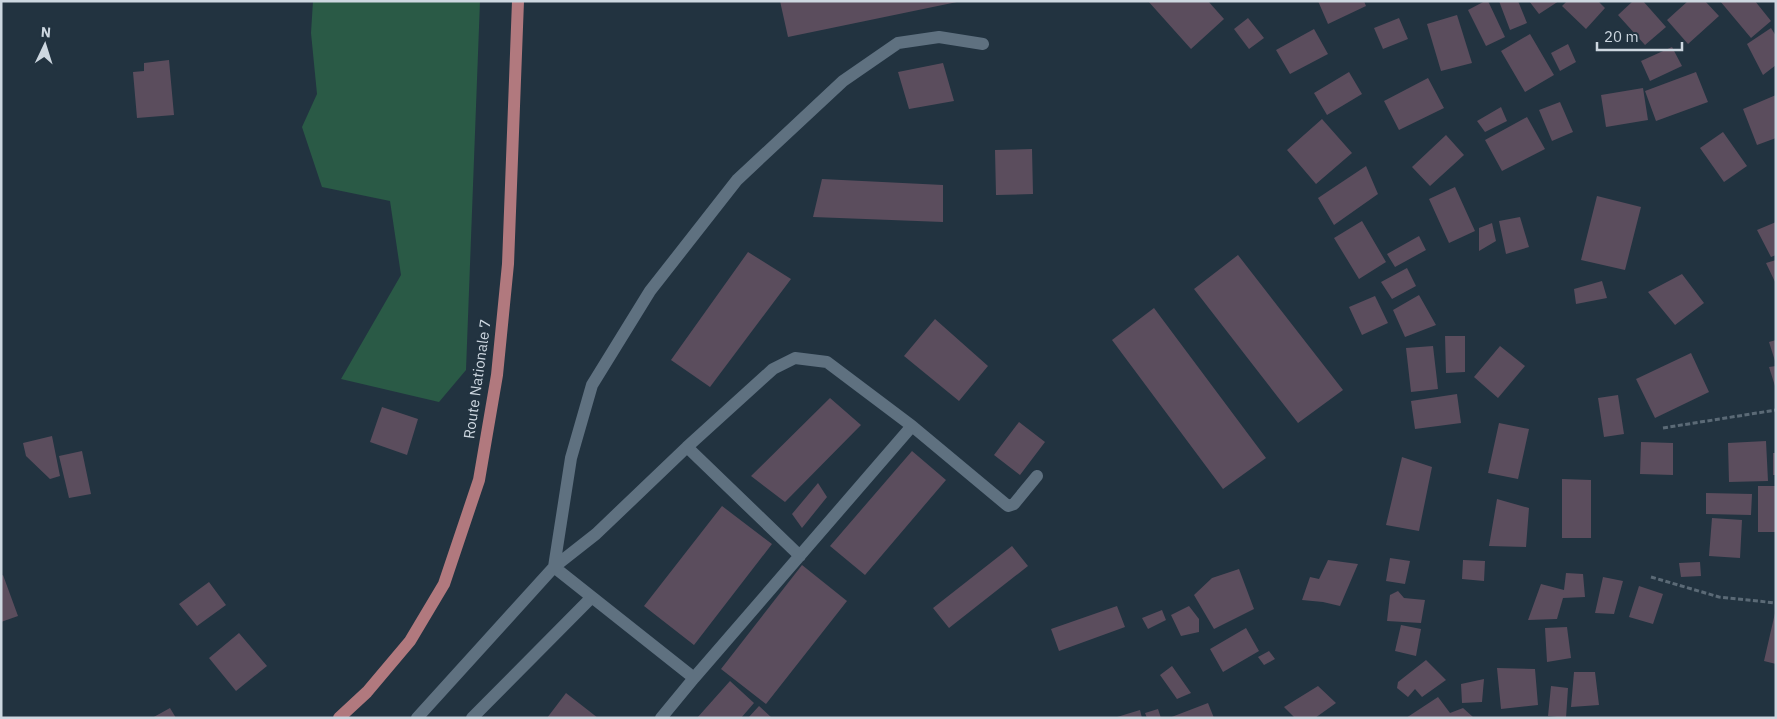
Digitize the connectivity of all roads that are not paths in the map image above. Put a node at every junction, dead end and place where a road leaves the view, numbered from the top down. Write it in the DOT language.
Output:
graph roads {
  1 [pos="518,1"];
  2 [pos="983,44"];
  3 [pos="912,426"];
  4 [pos="687,447"];
  5 [pos="1037,476"];
  6 [pos="800,556"];
  7 [pos="554,567"];
  8 [pos="592,597"];
  9 [pos="694,678"];
  10 [pos="339,718"];
  11 [pos="417,718"];
  12 [pos="472,718"];
  13 [pos="661,718"];
  1 -- 10 [label="main road, Route Nationale 7"];
  2 -- 7 [label="street"];
  3 -- 4 [label="street"];
  3 -- 5 [label="street"];
  3 -- 6 [label="street"];
  4 -- 6 [label="street"];
  4 -- 7 [label="street"];
  6 -- 9 [label="street"];
  7 -- 8 [label="street"];
  7 -- 11 [label="street"];
  8 -- 9 [label="street"];
  8 -- 12 [label="street"];
  9 -- 13 [label="street"];
}
